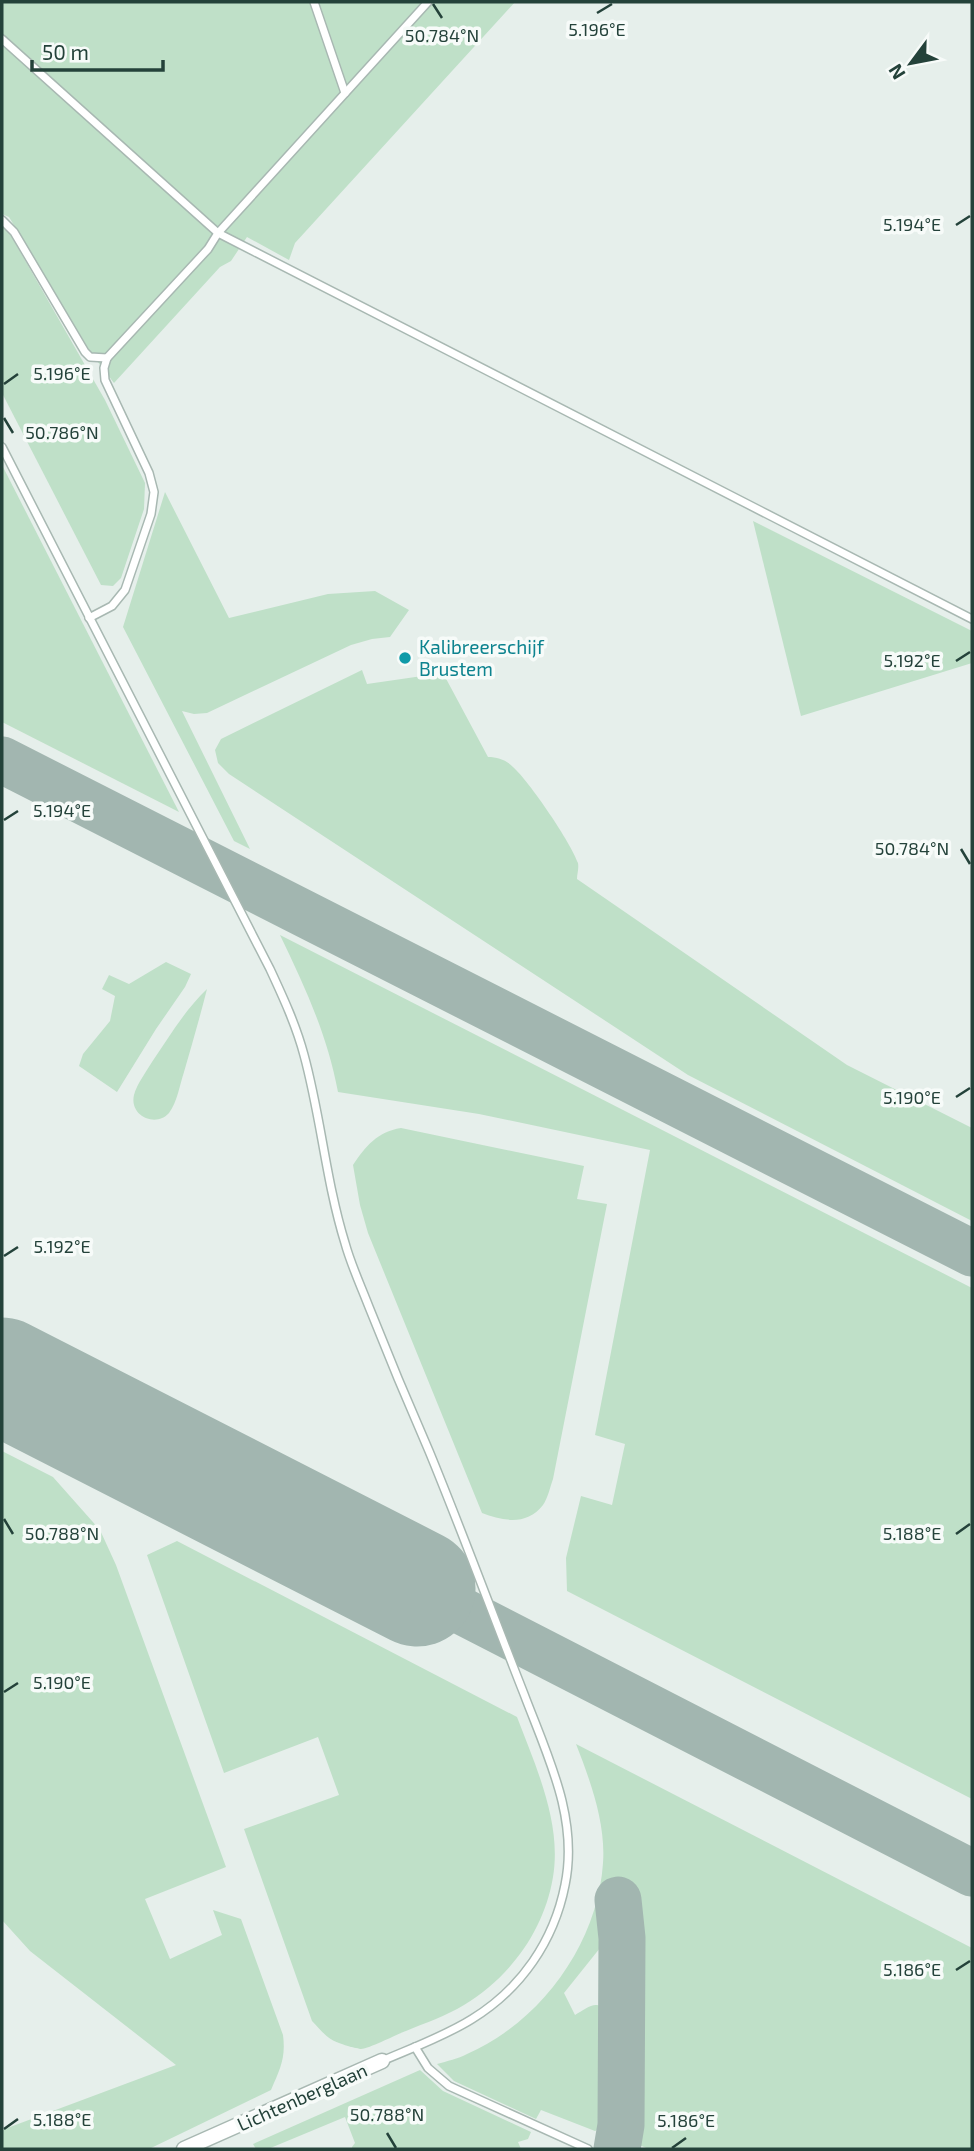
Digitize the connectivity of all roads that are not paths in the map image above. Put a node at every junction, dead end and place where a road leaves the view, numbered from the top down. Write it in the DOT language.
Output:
graph roads {
  1 [pos="314,2"];
  2 [pos="428,2"];
  3 [pos="2,39"];
  4 [pos="345,93"];
  5 [pos="2,220"];
  6 [pos="218,233"];
  7 [pos="107,358"];
  8 [pos="2,447"];
  9 [pos="89,618"];
  10 [pos="972,619"];
  11 [pos="415,2047"];
  12 [pos="382,2061"];
  13 [pos="184,2149"];
  14 [pos="588,2149"];
  1 -- 4 [label="lane"];
  2 -- 4 [label="lane"];
  3 -- 6 [label="lane"];
  4 -- 6 [label="lane"];
  5 -- 7 [label="lane"];
  6 -- 7 [label="lane"];
  6 -- 10 [label="lane"];
  7 -- 9 [label="lane"];
  8 -- 9 [label="lane"];
  9 -- 11 [label="lane"];
  11 -- 12 [label="lane"];
  11 -- 14 [label="lane"];
  12 -- 13 [label="street, Lichtenberglaan"];
}
